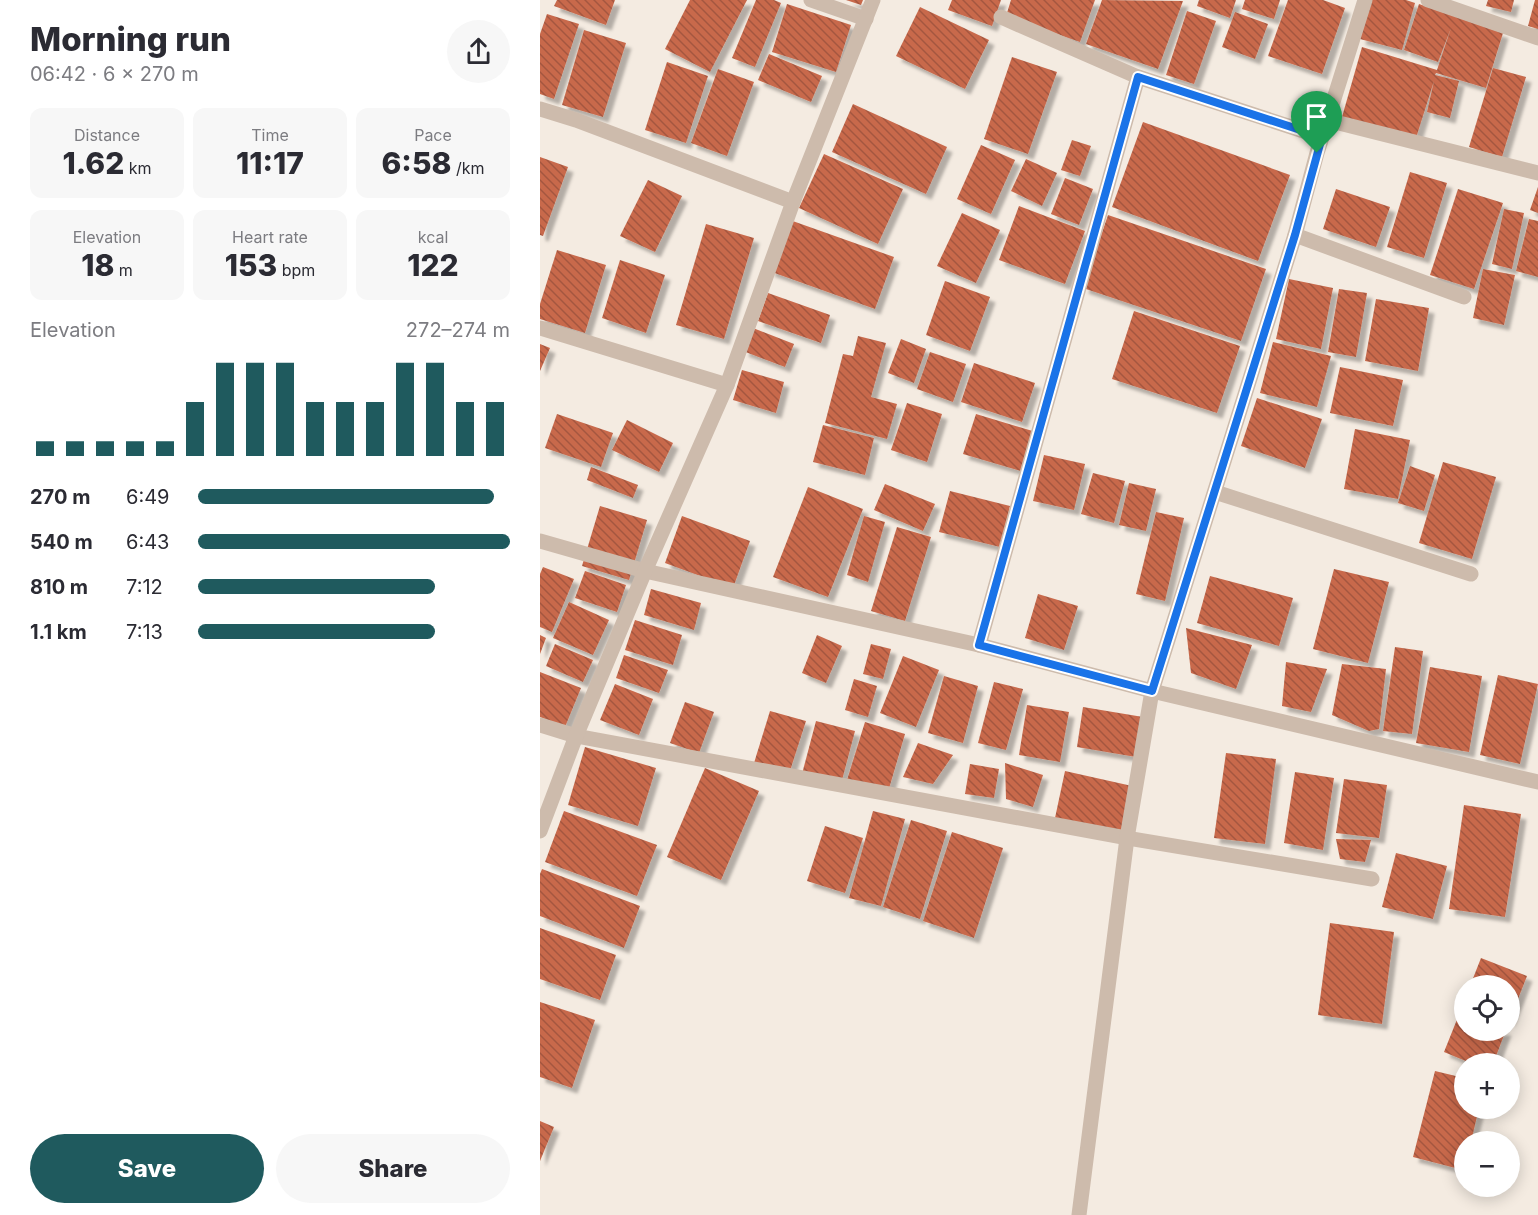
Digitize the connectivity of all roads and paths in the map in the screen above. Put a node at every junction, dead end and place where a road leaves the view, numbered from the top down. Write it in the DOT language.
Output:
graph roads {
  1 [pos="811,0"];
  2 [pos="873,0"];
  3 [pos="1365,0"];
  4 [pos="1428,0"];
  5 [pos="1001,17"];
  6 [pos="866,19"];
  7 [pos="1538,38"];
  8 [pos="1138,77"];
  9 [pos="540,109"];
  10 [pos="1327,120"];
  11 [pos="1322,137"];
  12 [pos="1538,173"];
  13 [pos="793,202"];
  14 [pos="1295,235"];
  15 [pos="1464,297"];
  16 [pos="540,328"];
  17 [pos="727,385"];
  18 [pos="1215,492"];
  19 [pos="540,541"];
  20 [pos="645,571"];
  21 [pos="1471,574"];
  22 [pos="979,645"];
  23 [pos="1152,691"];
  24 [pos="540,725"];
  25 [pos="576,736"];
  26 [pos="1538,782"];
  27 [pos="540,831"];
  28 [pos="1127,838"];
  29 [pos="1372,879"];
  30 [pos="1079,1215"];
  1 -- 6 [label="street"];
  2 -- 6 [label="street"];
  3 -- 10 [label="street"];
  4 -- 7 [label="street"];
  5 -- 8 [label="street"];
  6 -- 13 [label="street"];
  8 -- 11 [label="street"];
  8 -- 22 [label="street"];
  9 -- 13 [label="street"];
  10 -- 11 [label="street"];
  10 -- 12 [label="street"];
  11 -- 14 [label="street"];
  13 -- 17 [label="street"];
  14 -- 15 [label="street"];
  14 -- 18 [label="street"];
  16 -- 17 [label="street"];
  17 -- 20 [label="street"];
  18 -- 21 [label="street"];
  18 -- 23 [label="street"];
  19 -- 20 [label="street"];
  20 -- 22 [label="street"];
  20 -- 25 [label="street"];
  22 -- 23 [label="street"];
  23 -- 26 [label="street"];
  23 -- 28 [label="street"];
  24 -- 25 [label="street"];
  25 -- 27 [label="street"];
  25 -- 28 [label="street"];
  28 -- 29 [label="street"];
  28 -- 30 [label="street"];
}
